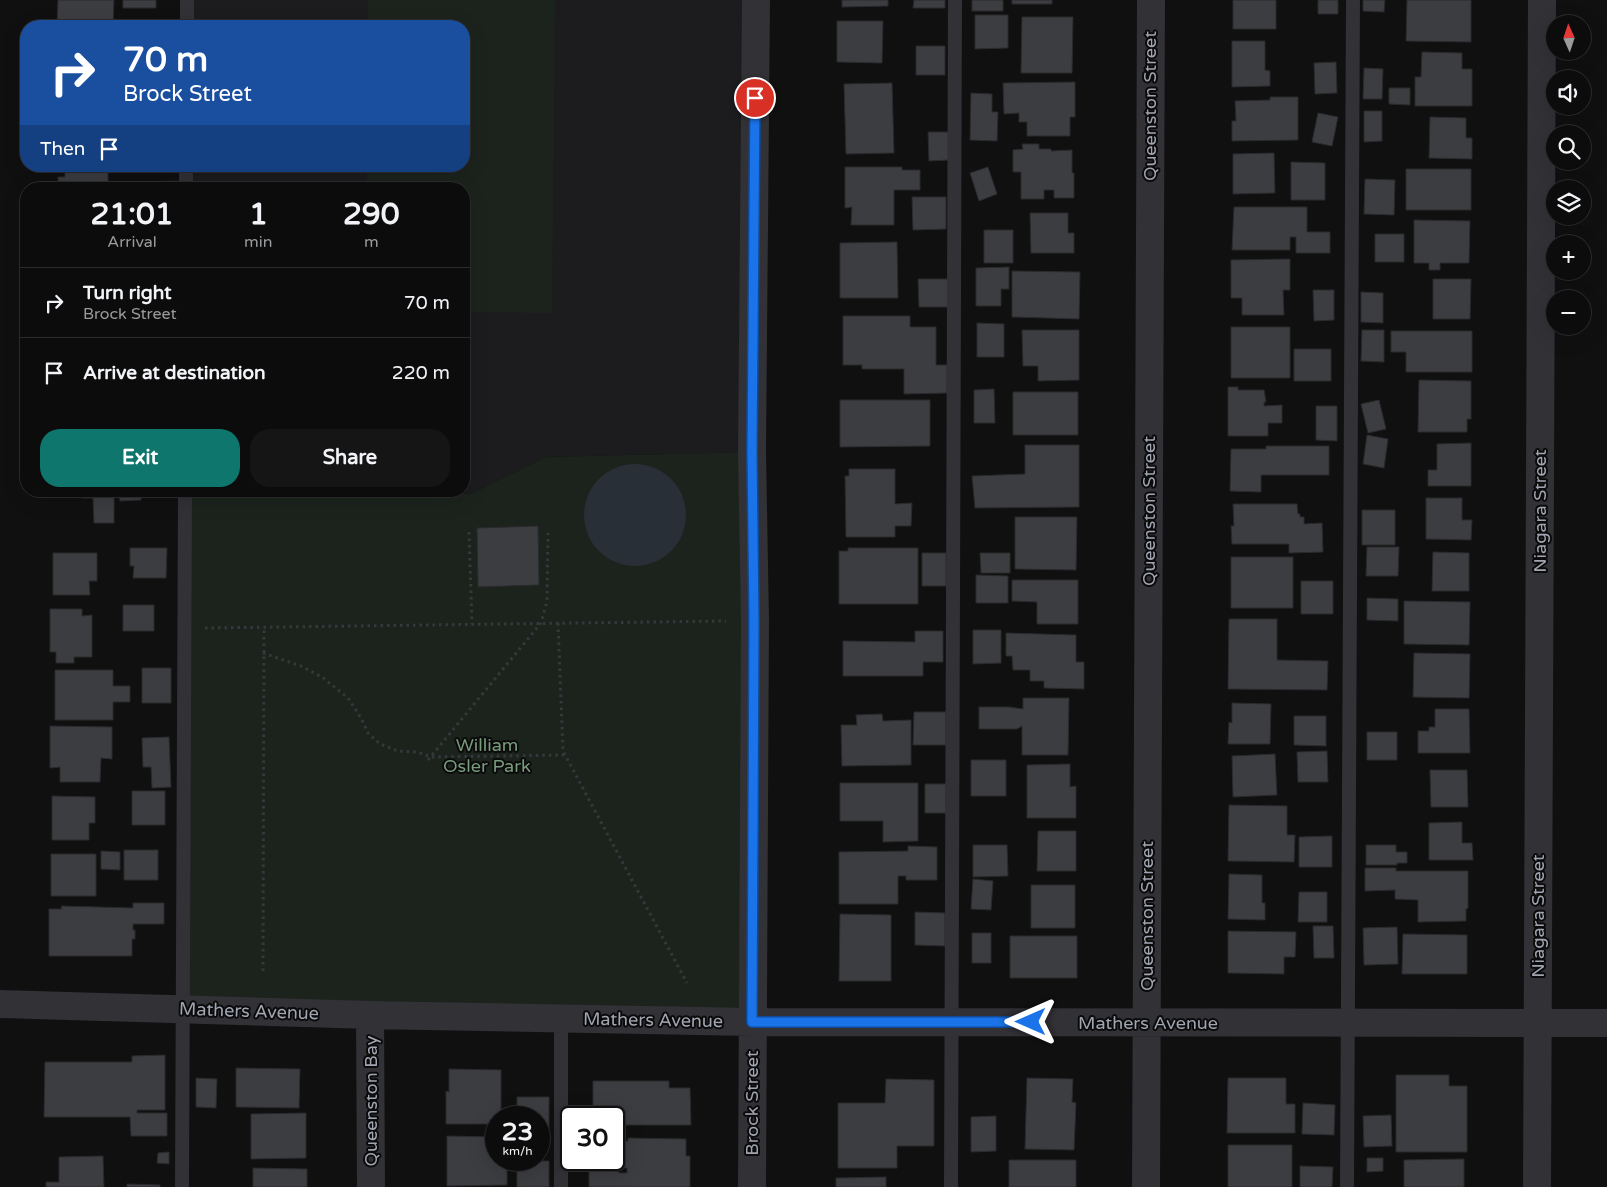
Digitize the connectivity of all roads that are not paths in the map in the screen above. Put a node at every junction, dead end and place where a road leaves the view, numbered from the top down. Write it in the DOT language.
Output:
graph roads {
  1 [pos="187,0"];
  2 [pos="756,0"];
  3 [pos="955,0"];
  4 [pos="1151,0"];
  5 [pos="1353,0"];
  6 [pos="1542,0"];
  7 [pos="187,20"];
  8 [pos="185,497"];
  9 [pos="0,1004"];
  10 [pos="183,1009"];
  11 [pos="370,1015"];
  12 [pos="562,1018"];
  13 [pos="752,1022"];
  14 [pos="951,1022"];
  15 [pos="1146,1022"];
  16 [pos="1349,1023"];
  17 [pos="1537,1023"];
  18 [pos="1607,1023"];
  19 [pos="182,1187"];
  20 [pos="371,1187"];
  21 [pos="561,1187"];
  22 [pos="752,1187"];
  23 [pos="951,1187"];
  24 [pos="1146,1187"];
  25 [pos="1347,1187"];
  26 [pos="1537,1187"];
  1 -- 7 [label="lane"];
  2 -- 13 [label="street, Brock Street"];
  3 -- 14 [label="lane"];
  4 -- 15 [label="street, Queenston Street"];
  5 -- 16 [label="lane"];
  6 -- 17 [label="street, Niagara Street"];
  8 -- 10 [label="lane"];
  9 -- 10 [label="street, Mathers Avenue"];
  10 -- 11 [label="street, Mathers Avenue"];
  10 -- 19 [label="lane"];
  11 -- 12 [label="street, Mathers Avenue"];
  11 -- 20 [label="street, Queenston Bay"];
  12 -- 13 [label="street, Mathers Avenue"];
  12 -- 21 [label="lane"];
  13 -- 14 [label="street, Mathers Avenue"];
  13 -- 22 [label="street, Brock Street"];
  14 -- 15 [label="street, Mathers Avenue"];
  14 -- 23 [label="lane"];
  15 -- 16 [label="street, Mathers Avenue"];
  15 -- 24 [label="street"];
  16 -- 17 [label="street, Mathers Avenue"];
  16 -- 25 [label="lane"];
  17 -- 18 [label="street, Mathers Avenue"];
  17 -- 26 [label="street, Niagara Street"];
}
